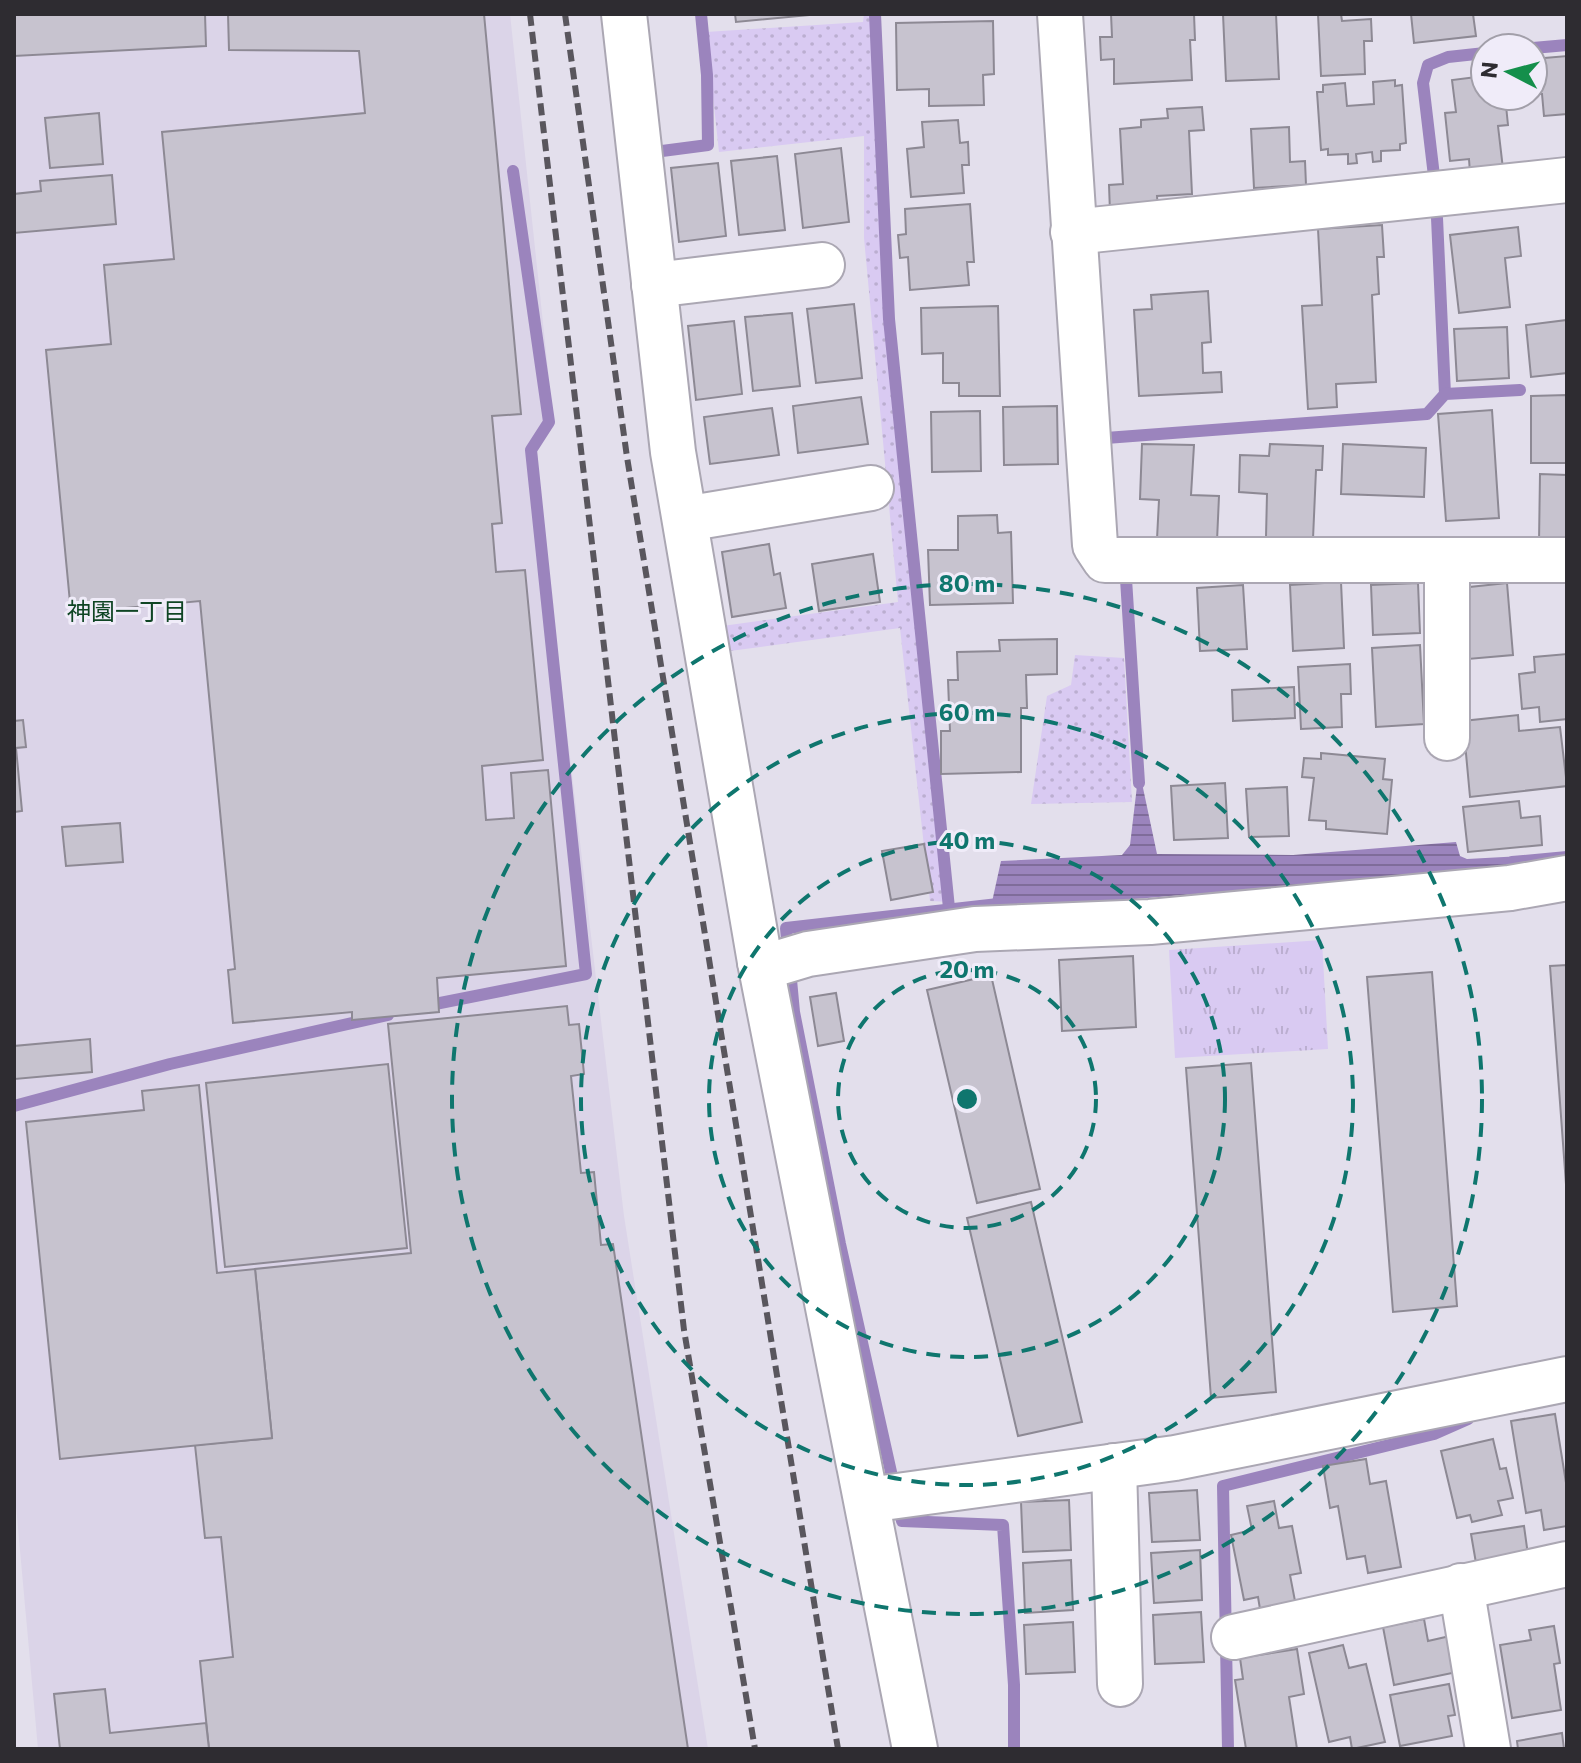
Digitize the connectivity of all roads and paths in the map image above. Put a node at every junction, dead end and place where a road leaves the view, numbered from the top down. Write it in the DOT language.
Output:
graph roads {
  1 [pos="624,14"];
  2 [pos="1060,14"];
  3 [pos="1567,180"];
  4 [pos="1089,230"];
  5 [pos="822,265"];
  6 [pos="654,285"];
  7 [pos="871,488"];
  8 [pos="685,519"];
  9 [pos="1567,560"];
  10 [pos="1447,561"];
  11 [pos="1447,738"];
  12 [pos="1567,878"];
  13 [pos="782,960"];
  14 [pos="1567,1379"];
  15 [pos="1114,1466"];
  16 [pos="887,1498"];
  17 [pos="1567,1564"];
  18 [pos="1461,1586"];
  19 [pos="1234,1637"];
  20 [pos="1120,1684"];
  21 [pos="915,1749"];
  22 [pos="1488,1749"];
  1 -- 6 [label="street"];
  2 -- 4 [label="street"];
  3 -- 4 [label="street"];
  4 -- 10 [label="street"];
  5 -- 6 [label="street"];
  6 -- 8 [label="street"];
  7 -- 8 [label="street"];
  8 -- 13 [label="street"];
  9 -- 10 [label="street"];
  10 -- 11 [label="street"];
  12 -- 13 [label="street"];
  13 -- 16 [label="street"];
  14 -- 15 [label="street"];
  15 -- 16 [label="street"];
  15 -- 20 [label="street"];
  16 -- 21 [label="street"];
  17 -- 18 [label="street"];
  18 -- 19 [label="street"];
  18 -- 22 [label="street"];
}
